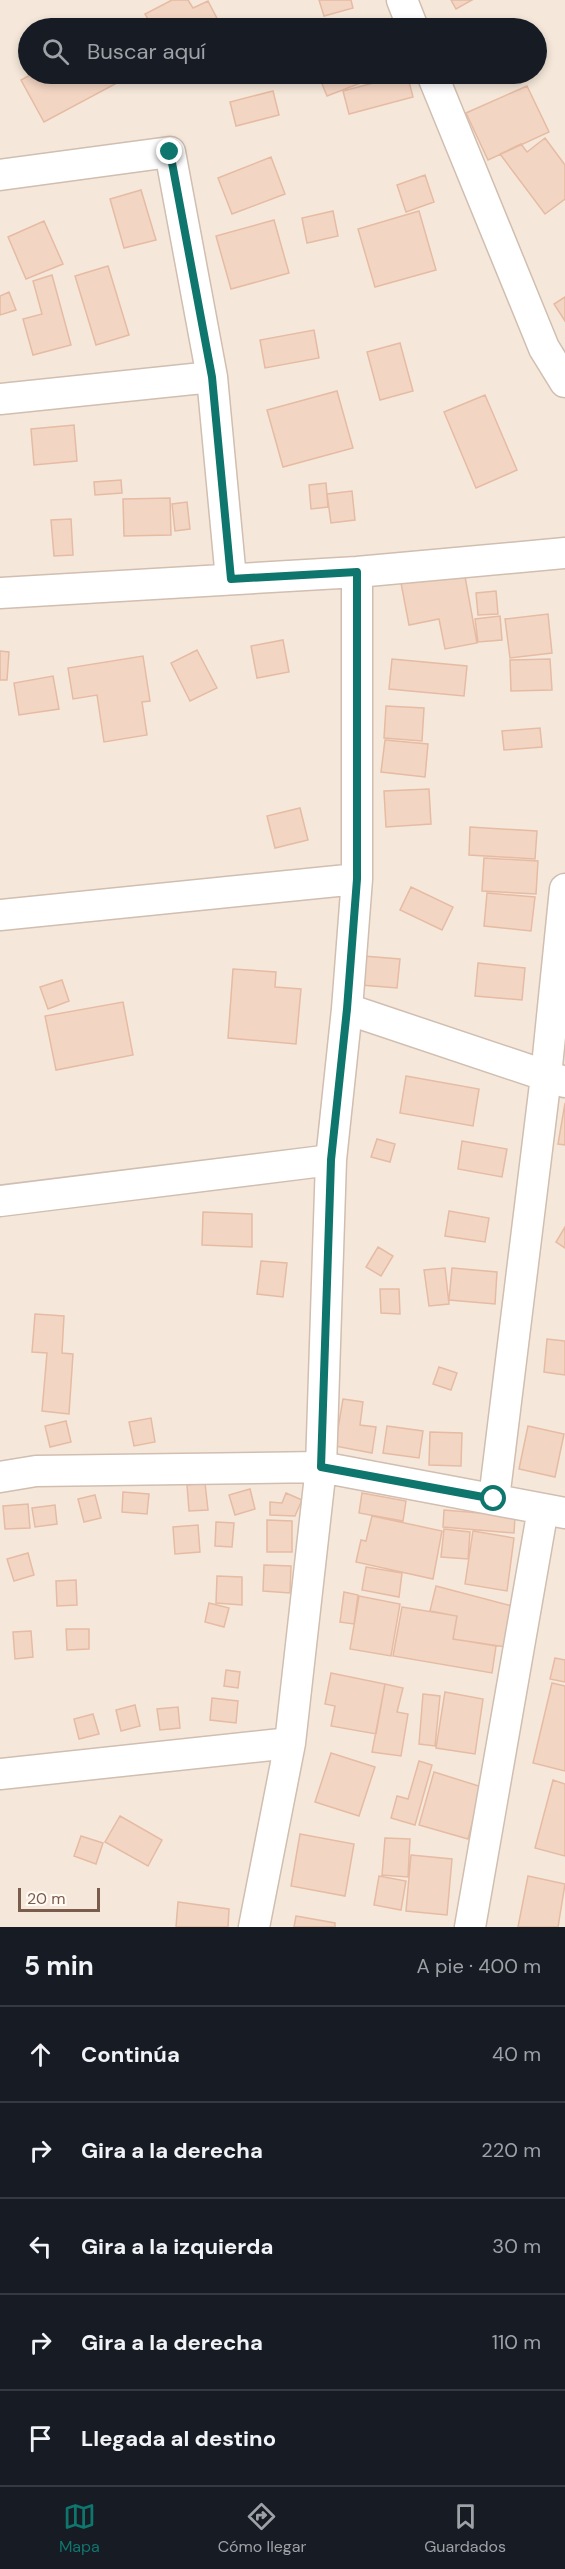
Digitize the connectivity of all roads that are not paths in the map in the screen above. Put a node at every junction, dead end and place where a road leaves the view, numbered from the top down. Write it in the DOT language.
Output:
graph roads {
  1 [pos="402,0"];
  2 [pos="409,18"];
  3 [pos="436,84"];
  4 [pos="0,175"];
  5 [pos="212,377"];
  6 [pos="565,382"];
  7 [pos="0,399"];
  8 [pos="565,553"];
  9 [pos="357,572"];
  10 [pos="231,579"];
  11 [pos="0,593"];
  12 [pos="357,879"];
  13 [pos="565,889"];
  14 [pos="0,915"];
  15 [pos="347,1009"];
  16 [pos="556,1079"];
  17 [pos="331,1160"];
  18 [pos="0,1201"];
  19 [pos="321,1467"];
  20 [pos="0,1477"];
  21 [pos="494,1499"];
  22 [pos="554,1511"];
  23 [pos="290,1743"];
  24 [pos="0,1774"];
  25 [pos="254,1927"];
  26 [pos="471,1927"];
  1 -- 2 [label="street"];
  3 -- 6 [label="street"];
  4 -- 5 [label="street"];
  5 -- 7 [label="street"];
  5 -- 10 [label="street"];
  8 -- 9 [label="street"];
  9 -- 10 [label="street"];
  9 -- 12 [label="street"];
  10 -- 11 [label="street"];
  12 -- 14 [label="street"];
  12 -- 15 [label="street"];
  13 -- 16 [label="street"];
  15 -- 16 [label="street"];
  15 -- 17 [label="street"];
  16 -- 21 [label="street"];
  17 -- 18 [label="street"];
  17 -- 19 [label="street"];
  19 -- 20 [label="street"];
  19 -- 21 [label="street"];
  19 -- 23 [label="street"];
  21 -- 22 [label="street"];
  22 -- 26 [label="street"];
  23 -- 24 [label="street"];
  23 -- 25 [label="street"];
}
